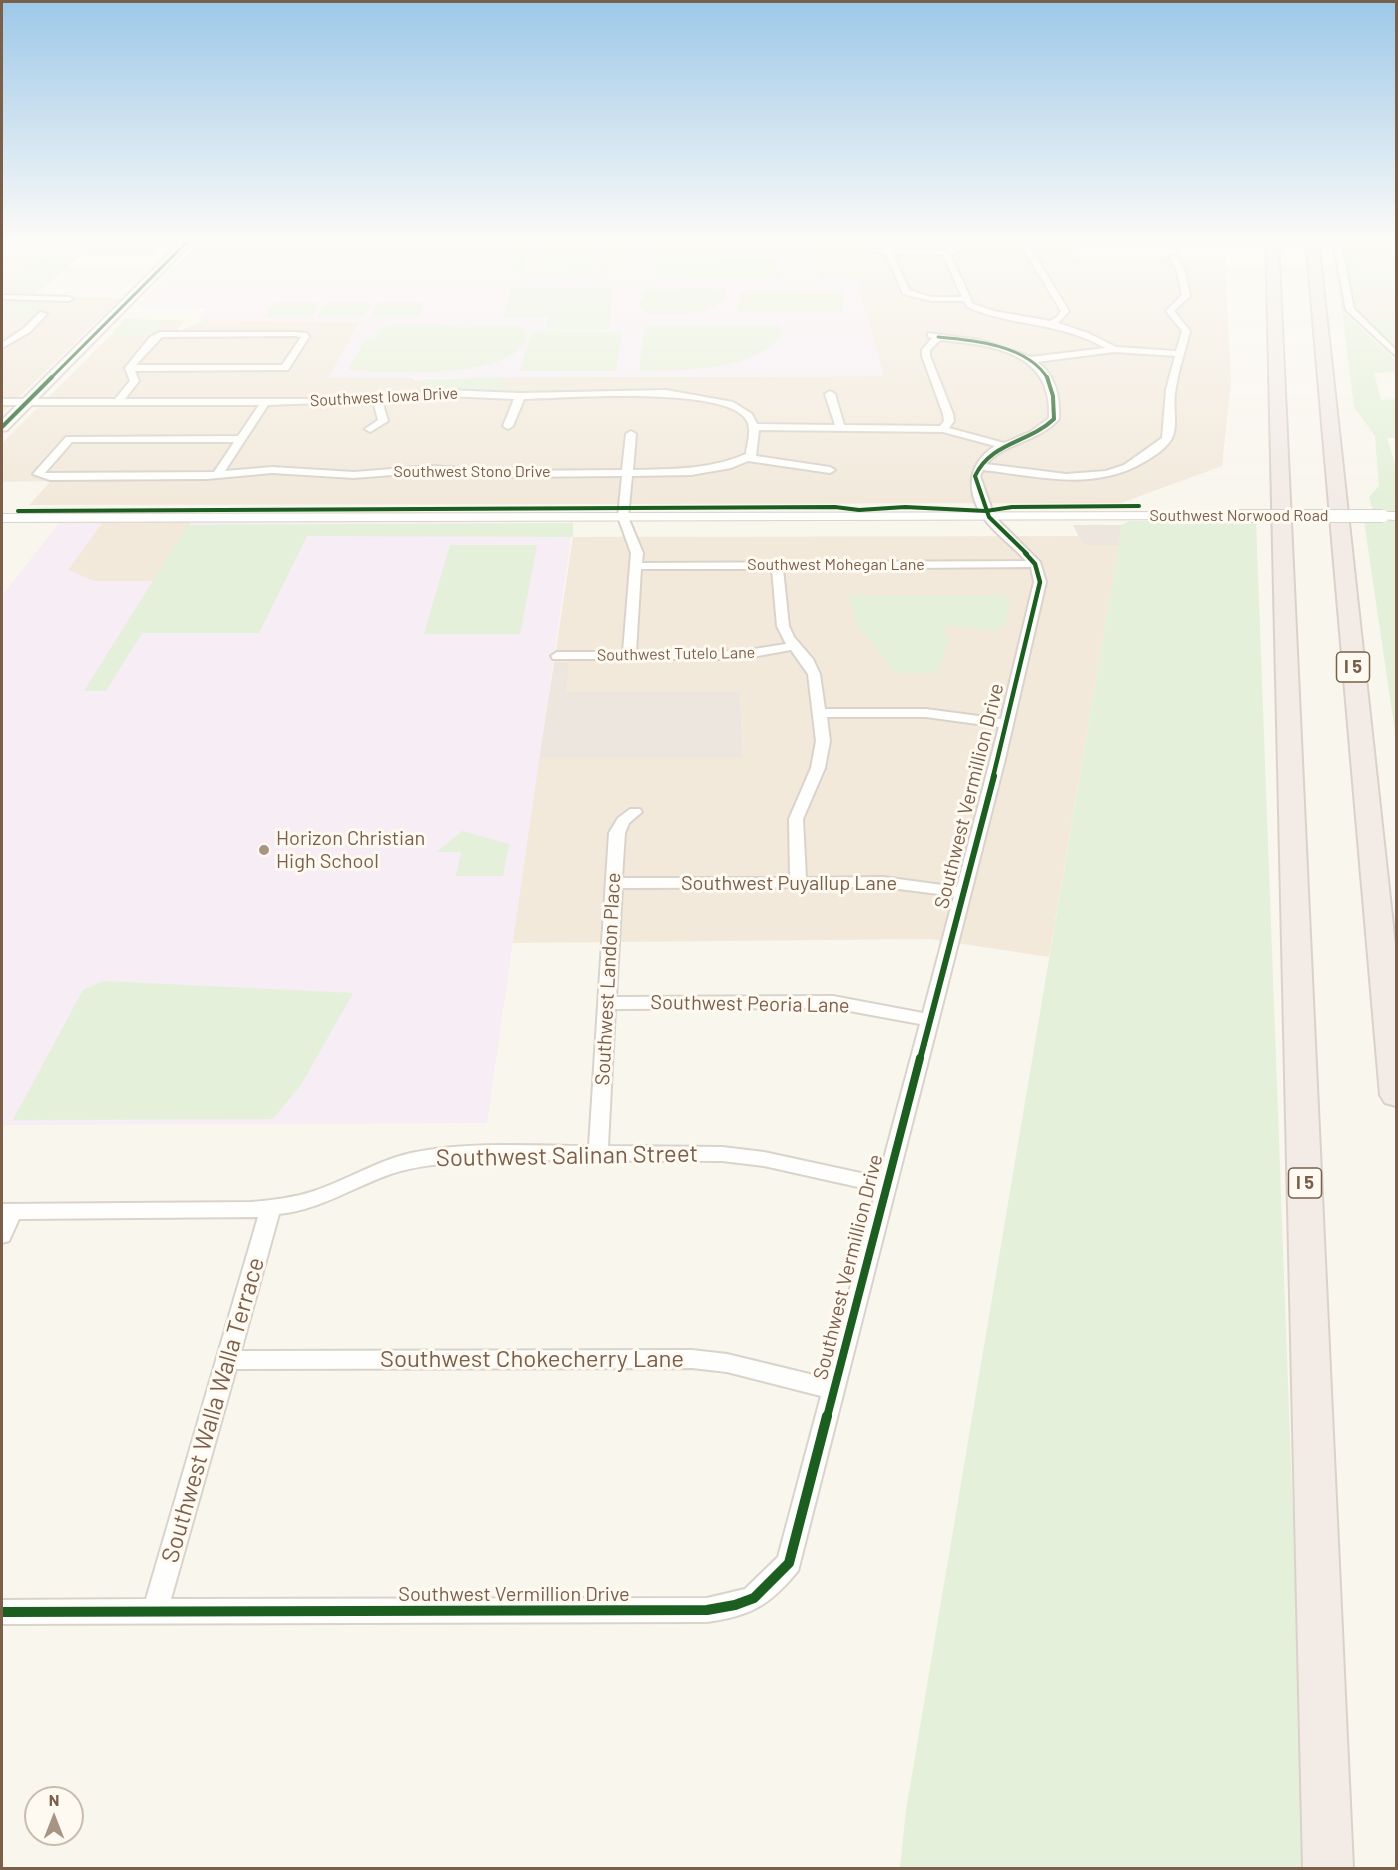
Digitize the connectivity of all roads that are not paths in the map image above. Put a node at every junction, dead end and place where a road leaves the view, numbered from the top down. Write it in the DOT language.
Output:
graph roads {
  1 [pos="30,326"];
  2 [pos="102,326"];
  3 [pos="1061,326"];
  4 [pos="1182,326"];
  5 [pos="1275,326"];
  6 [pos="1321,326"];
  7 [pos="1367,326"];
  8 [pos="2,346"];
  9 [pos="1114,349"];
  10 [pos="1180,354"];
  11 [pos="1396,354"];
  12 [pos="1030,360"];
  13 [pos="129,368"];
  14 [pos="830,394"];
  15 [pos="520,396"];
  16 [pos="377,398"];
  17 [pos="2,402"];
  18 [pos="25,402"];
  19 [pos="118,402"];
  20 [pos="265,402"];
  21 [pos="508,426"];
  22 [pos="2,427"];
  23 [pos="754,427"];
  24 [pos="840,427"];
  25 [pos="370,429"];
  26 [pos="943,429"];
  27 [pos="631,434"];
  28 [pos="238,439"];
  29 [pos="1002,445"];
  30 [pos="749,458"];
  31 [pos="979,466"];
  32 [pos="830,470"];
  33 [pos="627,471"];
  34 [pos="217,475"];
  35 [pos="1390,516"];
  36 [pos="623,517"];
  37 [pos="989,517"];
  38 [pos="2,518"];
  39 [pos="1036,564"];
  40 [pos="777,565"];
  41 [pos="636,566"];
  42 [pos="794,646"];
  43 [pos="557,656"];
  44 [pos="629,656"];
  45 [pos="819,713"];
  46 [pos="1006,724"];
  47 [pos="635,812"];
  48 [pos="798,882"];
  49 [pos="614,883"];
  50 [pos="962,893"];
  51 [pos="607,1003"];
  52 [pos="928,1020"];
  53 [pos="1396,1095"];
  54 [pos="598,1153"];
  55 [pos="886,1186"];
  56 [pos="271,1208"];
  57 [pos="7,1211"];
  58 [pos="2,1235"];
  59 [pos="227,1360"];
  60 [pos="833,1389"];
  61 [pos="2,1612"];
  62 [pos="155,1612"];
  63 [pos="1328,1869"];
  1 -- 8 [label="street"];
  2 -- 18 [label="main road"];
  3 -- 9 [label="street"];
  4 -- 10 [label="street"];
  5 -- 63 [label="highway, I 5"];
  6 -- 53 [label="highway, I 5"];
  7 -- 11 [label="street"];
  9 -- 10 [label="street"];
  9 -- 12 [label="street"];
  10 -- 31 [label="street"];
  12 -- 26 [label="street"];
  12 -- 29 [label="street"];
  13 -- 13 [label="street"];
  13 -- 19 [label="street"];
  14 -- 24 [label="street"];
  15 -- 16 [label="street, Southwest Iowa Drive"];
  15 -- 21 [label="street"];
  15 -- 23 [label="street, Southwest Iowa Drive"];
  16 -- 20 [label="street, Southwest Iowa Drive"];
  16 -- 25 [label="street"];
  17 -- 18 [label="street, Southwest Iowa Drive"];
  18 -- 19 [label="street, Southwest Iowa Drive"];
  18 -- 22 [label="main road"];
  19 -- 20 [label="street, Southwest Iowa Drive"];
  20 -- 28 [label="street"];
  23 -- 24 [label="street"];
  23 -- 30 [label="street"];
  24 -- 26 [label="street"];
  26 -- 29 [label="street"];
  27 -- 33 [label="street"];
  28 -- 34 [label="street"];
  28 -- 34 [label="street, Southwest Stono Drive"];
  29 -- 31 [label="street"];
  30 -- 32 [label="street"];
  30 -- 33 [label="street, Southwest Stono Drive"];
  31 -- 37 [label="street"];
  33 -- 34 [label="street, Southwest Stono Drive"];
  33 -- 36 [label="street"];
  35 -- 37 [label="street, Southwest Norwood Road, bridge"];
  36 -- 37 [label="street, Southwest Norwood Road"];
  36 -- 38 [label="street, Southwest Norwood Road"];
  36 -- 41 [label="street"];
  37 -- 39 [label="street"];
  39 -- 40 [label="street, Southwest Mohegan Lane"];
  39 -- 46 [label="street, Southwest Vermillion Drive"];
  40 -- 41 [label="street, Southwest Mohegan Lane"];
  40 -- 42 [label="street"];
  41 -- 44 [label="street"];
  42 -- 44 [label="street, Southwest Tutelo Lane"];
  42 -- 45 [label="street"];
  43 -- 44 [label="street, Southwest Tutelo Lane"];
  45 -- 46 [label="street"];
  45 -- 48 [label="street"];
  46 -- 50 [label="street, Southwest Vermillion Drive"];
  47 -- 49 [label="street, Southwest Landon Place"];
  48 -- 49 [label="street, Southwest Puyallup Lane"];
  48 -- 50 [label="street, Southwest Puyallup Lane"];
  49 -- 51 [label="street, Southwest Landon Place"];
  50 -- 52 [label="street, Southwest Vermillion Drive"];
  51 -- 52 [label="street, Southwest Peoria Lane"];
  51 -- 54 [label="street, Southwest Landon Place"];
  52 -- 55 [label="street, Southwest Vermillion Drive"];
  54 -- 55 [label="street, Southwest Salinan Street"];
  54 -- 56 [label="street, Southwest Salinan Street"];
  55 -- 60 [label="street, Southwest Vermillion Drive"];
  56 -- 57 [label="street, Southwest Salinan Street"];
  56 -- 59 [label="street, Southwest Walla Walla Terrace"];
  57 -- 58 [label="street"];
  59 -- 60 [label="street, Southwest Chokecherry Lane"];
  59 -- 62 [label="street, Southwest Walla Walla Terrace"];
  60 -- 62 [label="street, Southwest Vermillion Drive"];
  61 -- 62 [label="street, Southwest Vermillion Drive"];
}
